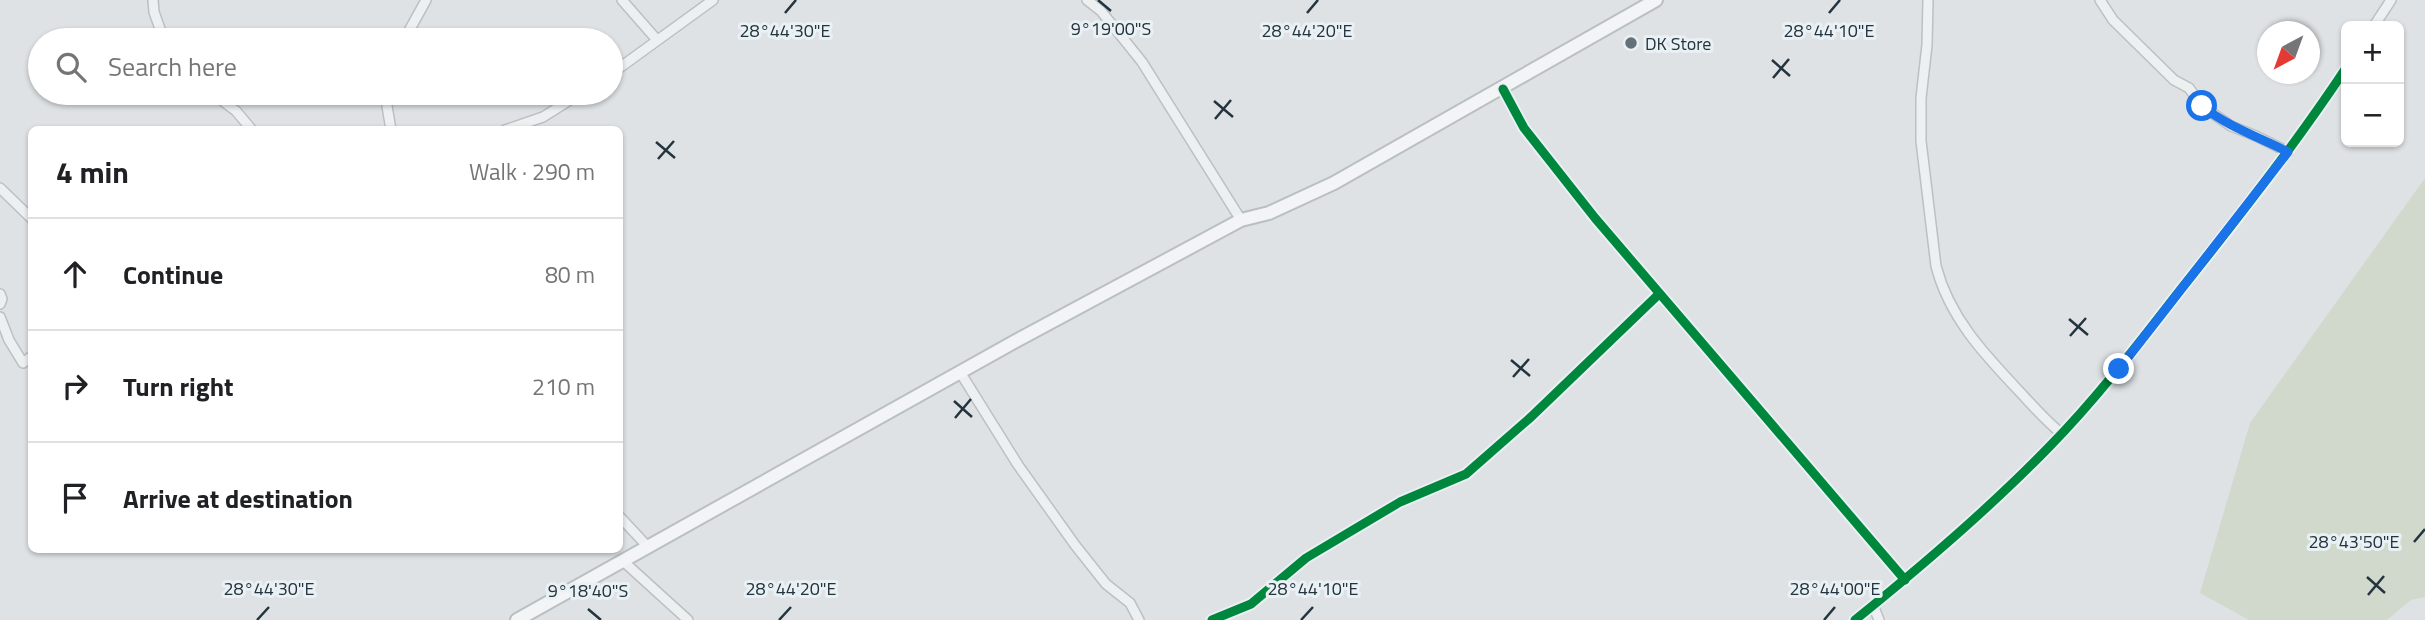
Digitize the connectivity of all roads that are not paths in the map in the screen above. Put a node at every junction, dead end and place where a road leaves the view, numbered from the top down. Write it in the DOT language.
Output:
graph roads {
  1 [pos="153,0"];
  2 [pos="426,0"];
  3 [pos="622,0"];
  4 [pos="713,0"];
  5 [pos="1087,0"];
  6 [pos="1656,0"];
  7 [pos="1928,0"];
  8 [pos="2100,0"];
  9 [pos="2391,0"];
  10 [pos="2378,21"];
  11 [pos="160,28"];
  12 [pos="411,28"];
  13 [pos="657,40"];
  14 [pos="623,65"];
  15 [pos="2341,75"];
  16 [pos="1503,89"];
  17 [pos="228,105"];
  18 [pos="387,105"];
  19 [pos="562,105"];
  20 [pos="249,126"];
  21 [pos="390,126"];
  22 [pos="517,126"];
  23 [pos="2288,152"];
  24 [pos="0,188"];
  25 [pos="28,215"];
  26 [pos="1241,220"];
  27 [pos="0,294"];
  28 [pos="1659,294"];
  29 [pos="0,304"];
  30 [pos="0,317"];
  31 [pos="28,359"];
  32 [pos="960,372"];
  33 [pos="2062,434"];
  34 [pos="623,520"];
  35 [pos="648,547"];
  36 [pos="623,561"];
  37 [pos="1905,580"];
  38 [pos="1873,606"];
  39 [pos="517,620"];
  40 [pos="688,620"];
  41 [pos="1139,620"];
  42 [pos="1212,620"];
  43 [pos="1855,620"];
  44 [pos="1879,620"];
  1 -- 11 [label="street"];
  2 -- 12 [label="street"];
  3 -- 13 [label="street"];
  4 -- 13 [label="street"];
  5 -- 26 [label="street"];
  6 -- 16 [label="main road"];
  7 -- 33 [label="street"];
  8 -- 23 [label="street"];
  9 -- 10 [label="street"];
  13 -- 14 [label="street"];
  15 -- 23 [label="street"];
  16 -- 26 [label="main road"];
  16 -- 28 [label="street"];
  17 -- 20 [label="street"];
  18 -- 21 [label="street"];
  19 -- 22 [label="street"];
  23 -- 33 [label="street"];
  24 -- 25 [label="street"];
  26 -- 32 [label="main road"];
  27 -- 29 [label="street"];
  28 -- 37 [label="street"];
  28 -- 42 [label="street"];
  30 -- 31 [label="street"];
  32 -- 35 [label="main road"];
  32 -- 41 [label="street"];
  33 -- 37 [label="street"];
  34 -- 35 [label="street"];
  35 -- 36 [label="main road"];
  36 -- 39 [label="main road"];
  36 -- 40 [label="street"];
  37 -- 38 [label="street"];
  38 -- 43 [label="street"];
  38 -- 44 [label="street"];
}
